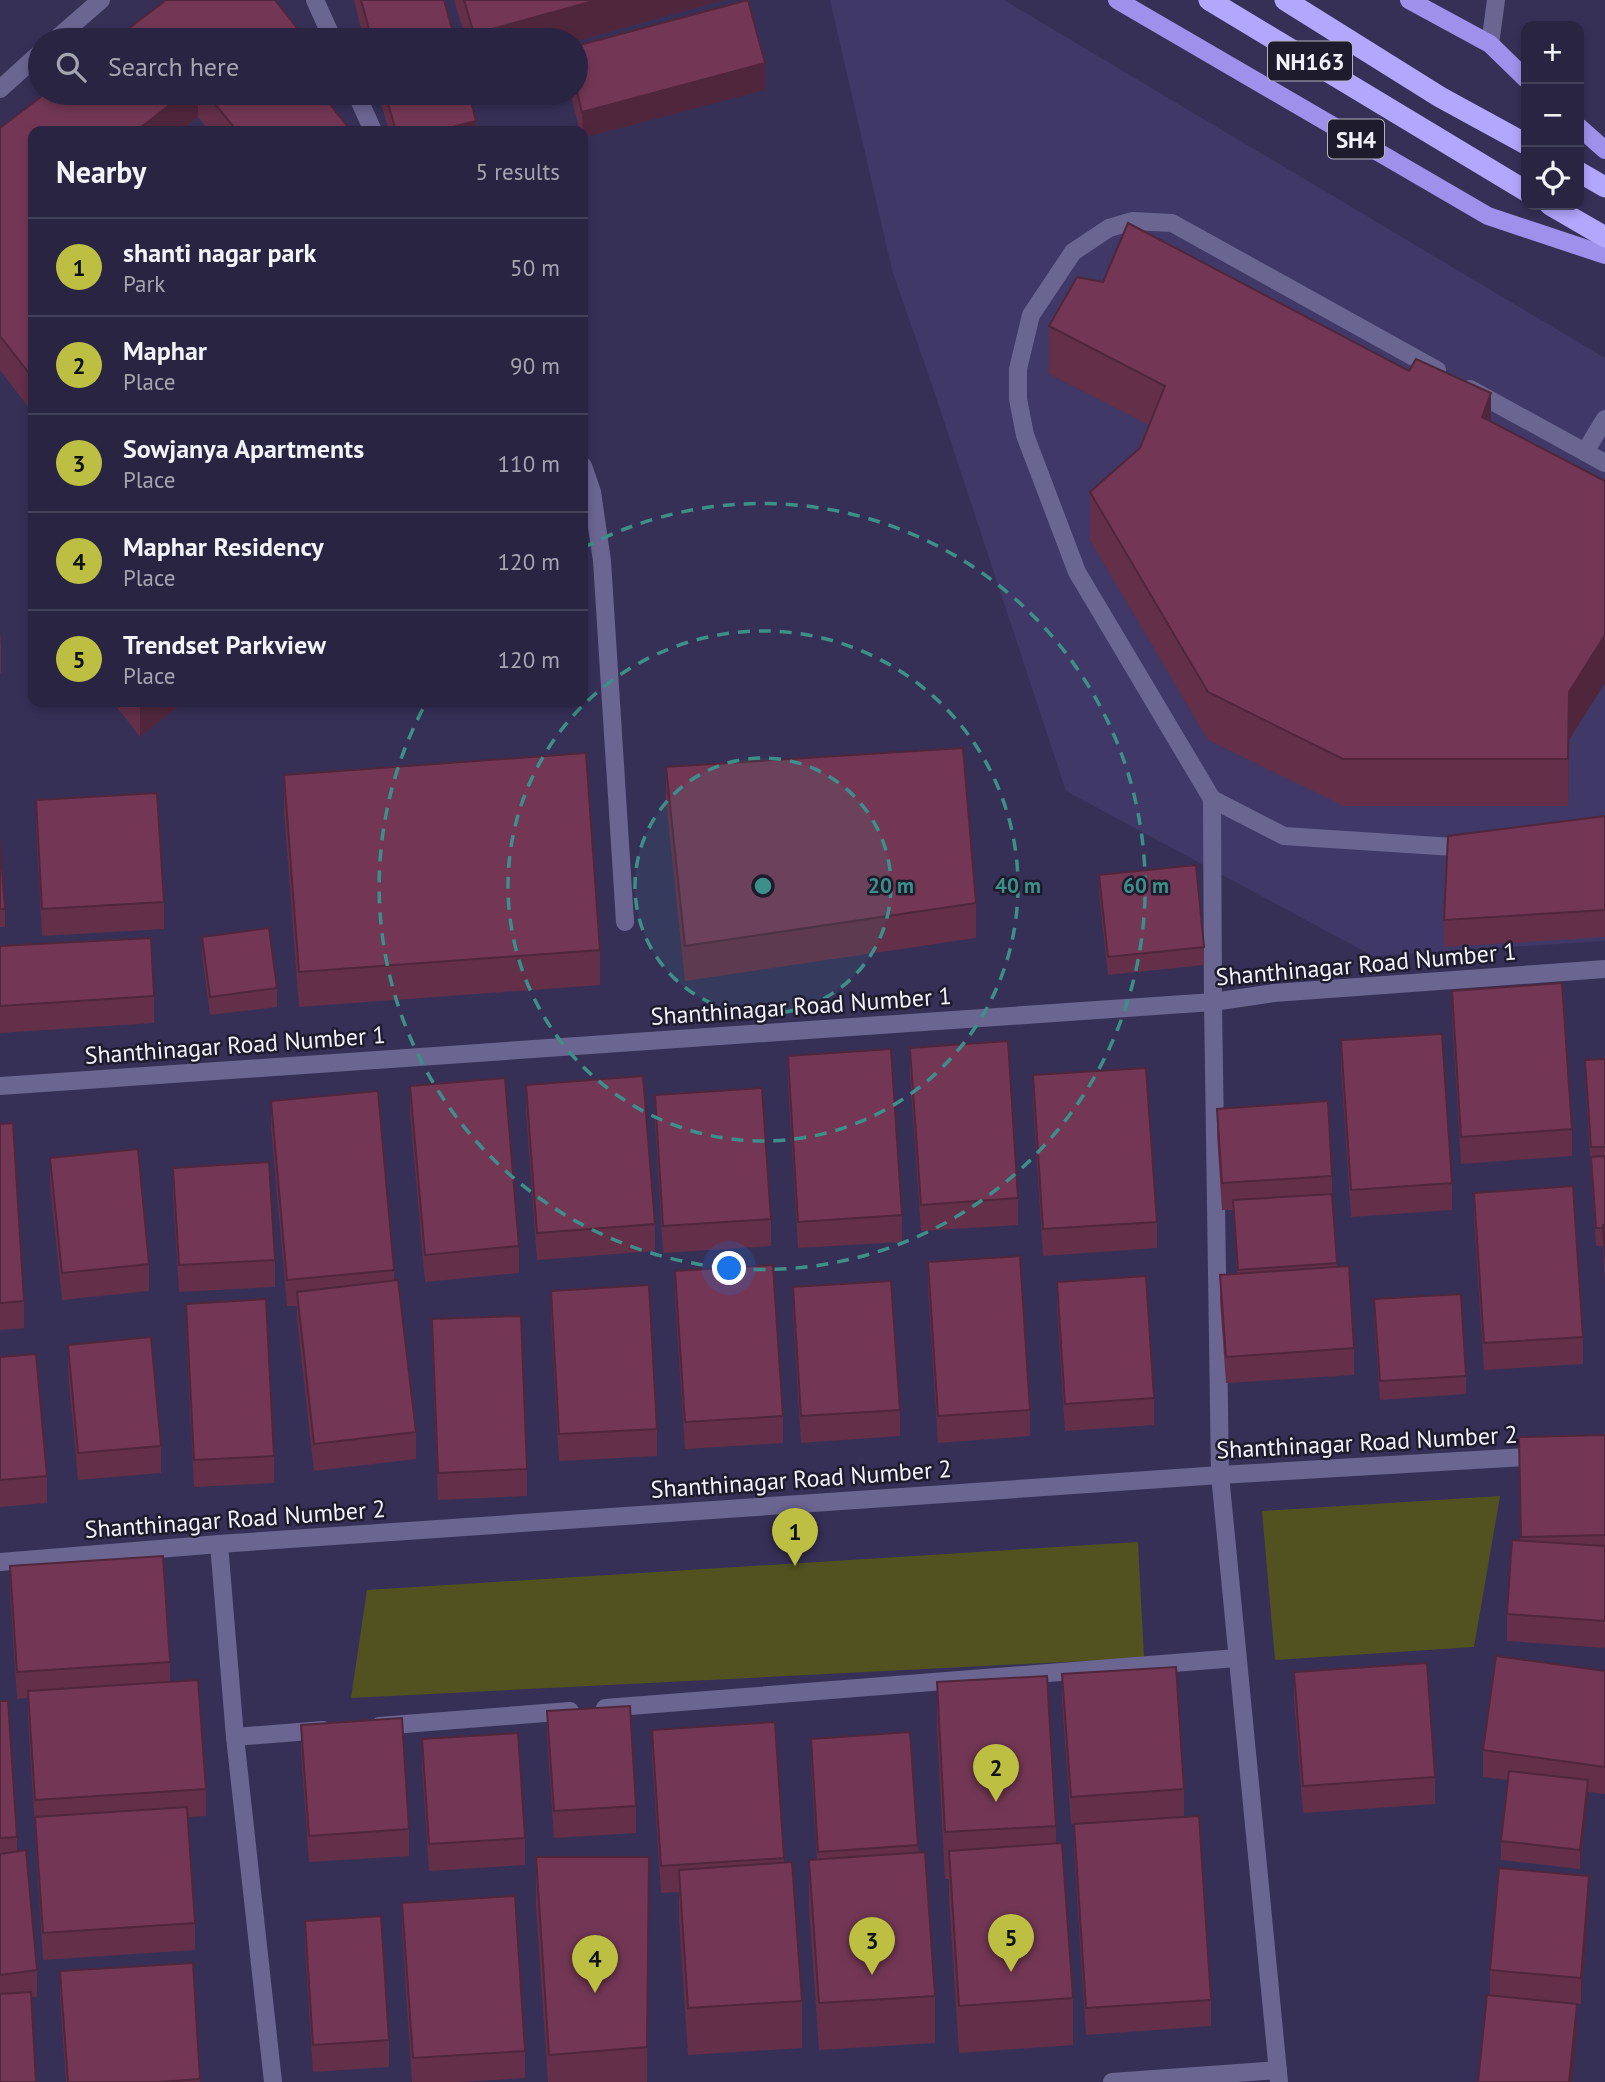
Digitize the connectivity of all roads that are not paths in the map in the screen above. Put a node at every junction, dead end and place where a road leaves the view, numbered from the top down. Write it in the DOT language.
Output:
graph roads {
  1 [pos="101,0"];
  2 [pos="315,0"];
  3 [pos="1117,0"];
  4 [pos="1209,0"];
  5 [pos="1285,0"];
  6 [pos="1409,0"];
  7 [pos="1496,0"];
  8 [pos="69,28"];
  9 [pos="328,28"];
  10 [pos="1490,44"];
  11 [pos="28,64"];
  12 [pos="1521,74"];
  13 [pos="0,89"];
  14 [pos="361,105"];
  15 [pos="371,126"];
  16 [pos="1584,131"];
  17 [pos="1521,141"];
  18 [pos="1605,150"];
  19 [pos="1584,175"];
  20 [pos="1605,187"];
  21 [pos="1521,188"];
  22 [pos="1559,210"];
  23 [pos="1605,237"];
  24 [pos="1605,255"];
  25 [pos="1605,419"];
  26 [pos="1585,452"];
  27 [pos="1605,463"];
  28 [pos="588,480"];
  29 [pos="1212,799"];
  30 [pos="1491,846"];
  31 [pos="625,922"];
  32 [pos="1605,969"];
  33 [pos="1213,1002"];
  34 [pos="0,1086"];
  35 [pos="1564,1454"];
  36 [pos="1220,1475"];
  37 [pos="219,1544"];
  38 [pos="0,1562"];
  39 [pos="1237,1658"];
  40 [pos="236,1737"];
  41 [pos="1279,2076"];
  42 [pos="272,2082"];
  43 [pos="1111,2082"];
  1 -- 8 [label="street"];
  2 -- 9 [label="street"];
  3 -- 24 [label="main road, SH4"];
  4 -- 21 [label="highway, NH163"];
  5 -- 17 [label="highway, NH163"];
  6 -- 10 [label="main road"];
  7 -- 10 [label="street"];
  10 -- 12 [label="main road"];
  11 -- 13 [label="street"];
  14 -- 15 [label="street"];
  16 -- 18 [label="main road"];
  19 -- 20 [label="highway"];
  22 -- 23 [label="highway"];
  25 -- 26 [label="street"];
  26 -- 27 [label="street"];
  26 -- 29 [label="street"];
  28 -- 31 [label="street"];
  29 -- 30 [label="street"];
  29 -- 33 [label="street"];
  32 -- 33 [label="street, Shanthinagar Road Number 1"];
  33 -- 34 [label="street, Shanthinagar Road Number 1"];
  33 -- 36 [label="street"];
  35 -- 36 [label="street, Shanthinagar Road Number 2"];
  36 -- 37 [label="street, Shanthinagar Road Number 2"];
  36 -- 39 [label="street"];
  37 -- 38 [label="street, Shanthinagar Road Number 2"];
  37 -- 40 [label="street"];
  39 -- 40 [label="street"];
  39 -- 41 [label="street"];
  40 -- 42 [label="street"];
  41 -- 43 [label="street"];
}
